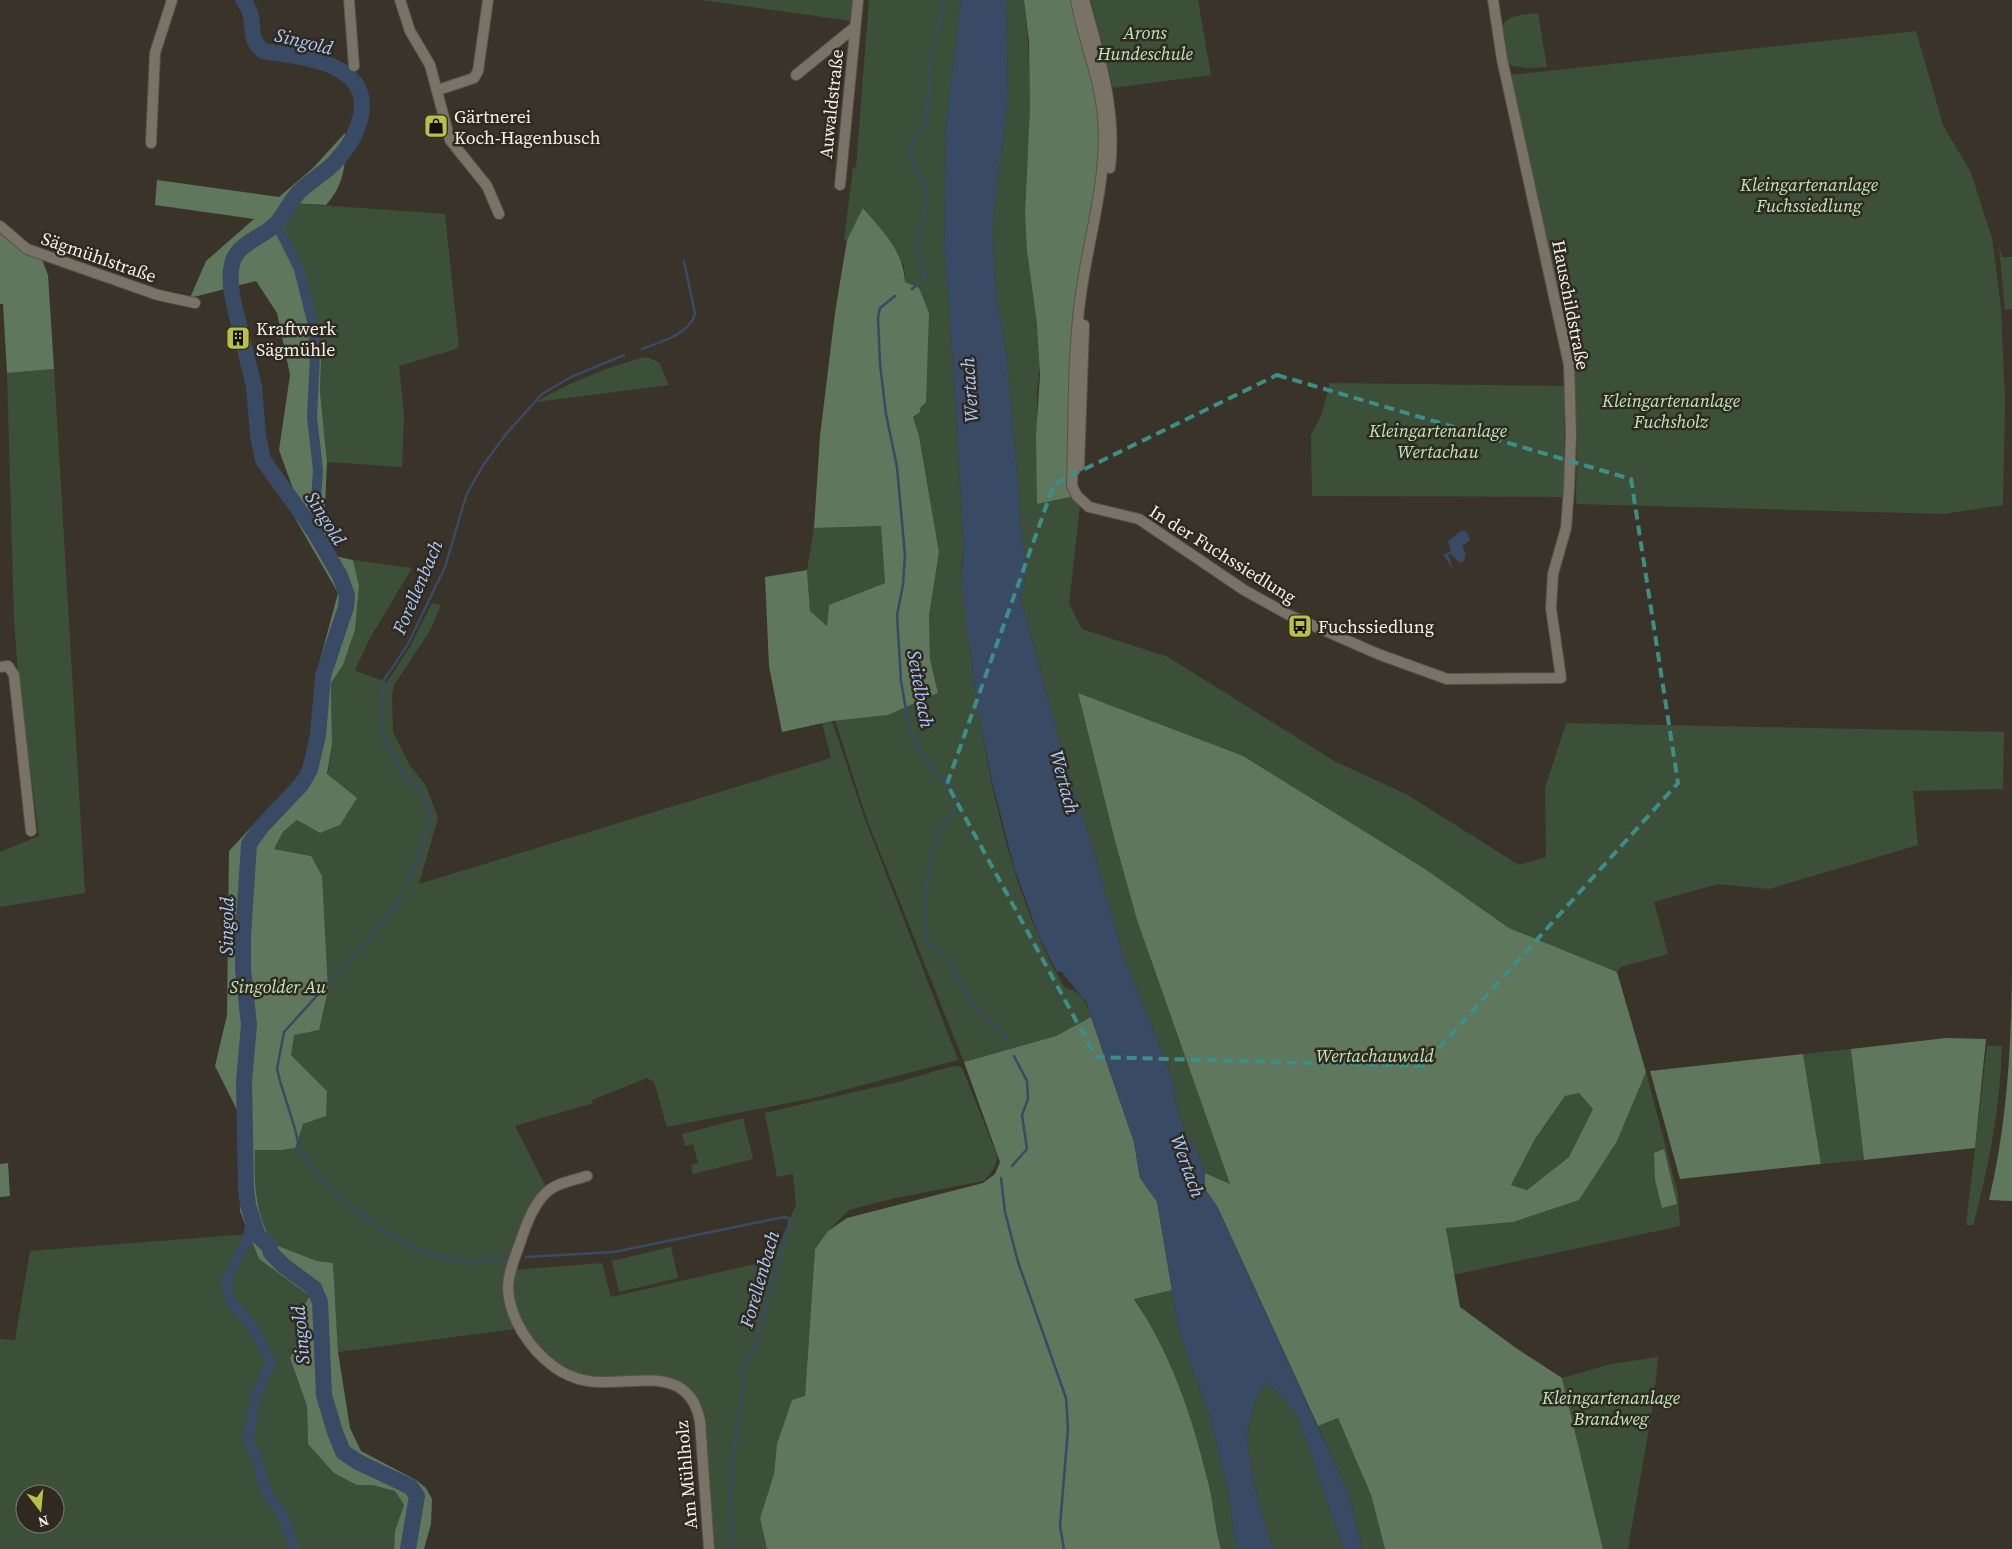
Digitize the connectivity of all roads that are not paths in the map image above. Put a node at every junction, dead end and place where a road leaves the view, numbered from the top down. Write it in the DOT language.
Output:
graph roads {
  1 [pos="172,0"];
  2 [pos="349,0"];
  3 [pos="400,0"];
  4 [pos="488,0"];
  5 [pos="858,0"];
  6 [pos="1076,0"];
  7 [pos="1084,0"];
  8 [pos="1493,0"];
  9 [pos="855,27"];
  10 [pos="354,66"];
  11 [pos="796,75"];
  12 [pos="438,90"];
  13 [pos="152,143"];
  14 [pos="840,185"];
  15 [pos="499,214"];
  16 [pos="0,226"];
  17 [pos="195,303"];
  18 [pos="1075,490"];
  19 [pos="0,667"];
  20 [pos="1561,678"];
  21 [pos="31,831"];
  22 [pos="587,1176"];
  23 [pos="709,1549"];
  1 -- 13 [label="street"];
  2 -- 10 [label="street"];
  3 -- 12 [label="street"];
  4 -- 12 [label="street"];
  5 -- 9 [label="street, Auwaldstraße"];
  6 -- 18 [label="street"];
  7 -- 18 [label="street"];
  8 -- 20 [label="street, Hauschildstraße"];
  9 -- 11 [label="street, Auwaldstraße"];
  9 -- 14 [label="street, Auwaldstraße"];
  12 -- 15 [label="street"];
  16 -- 17 [label="street, Sägmühlstraße"];
  18 -- 20 [label="street, In der Fuchssiedlung"];
  19 -- 21 [label="street"];
  22 -- 23 [label="street, Am Mühlholz"];
}
